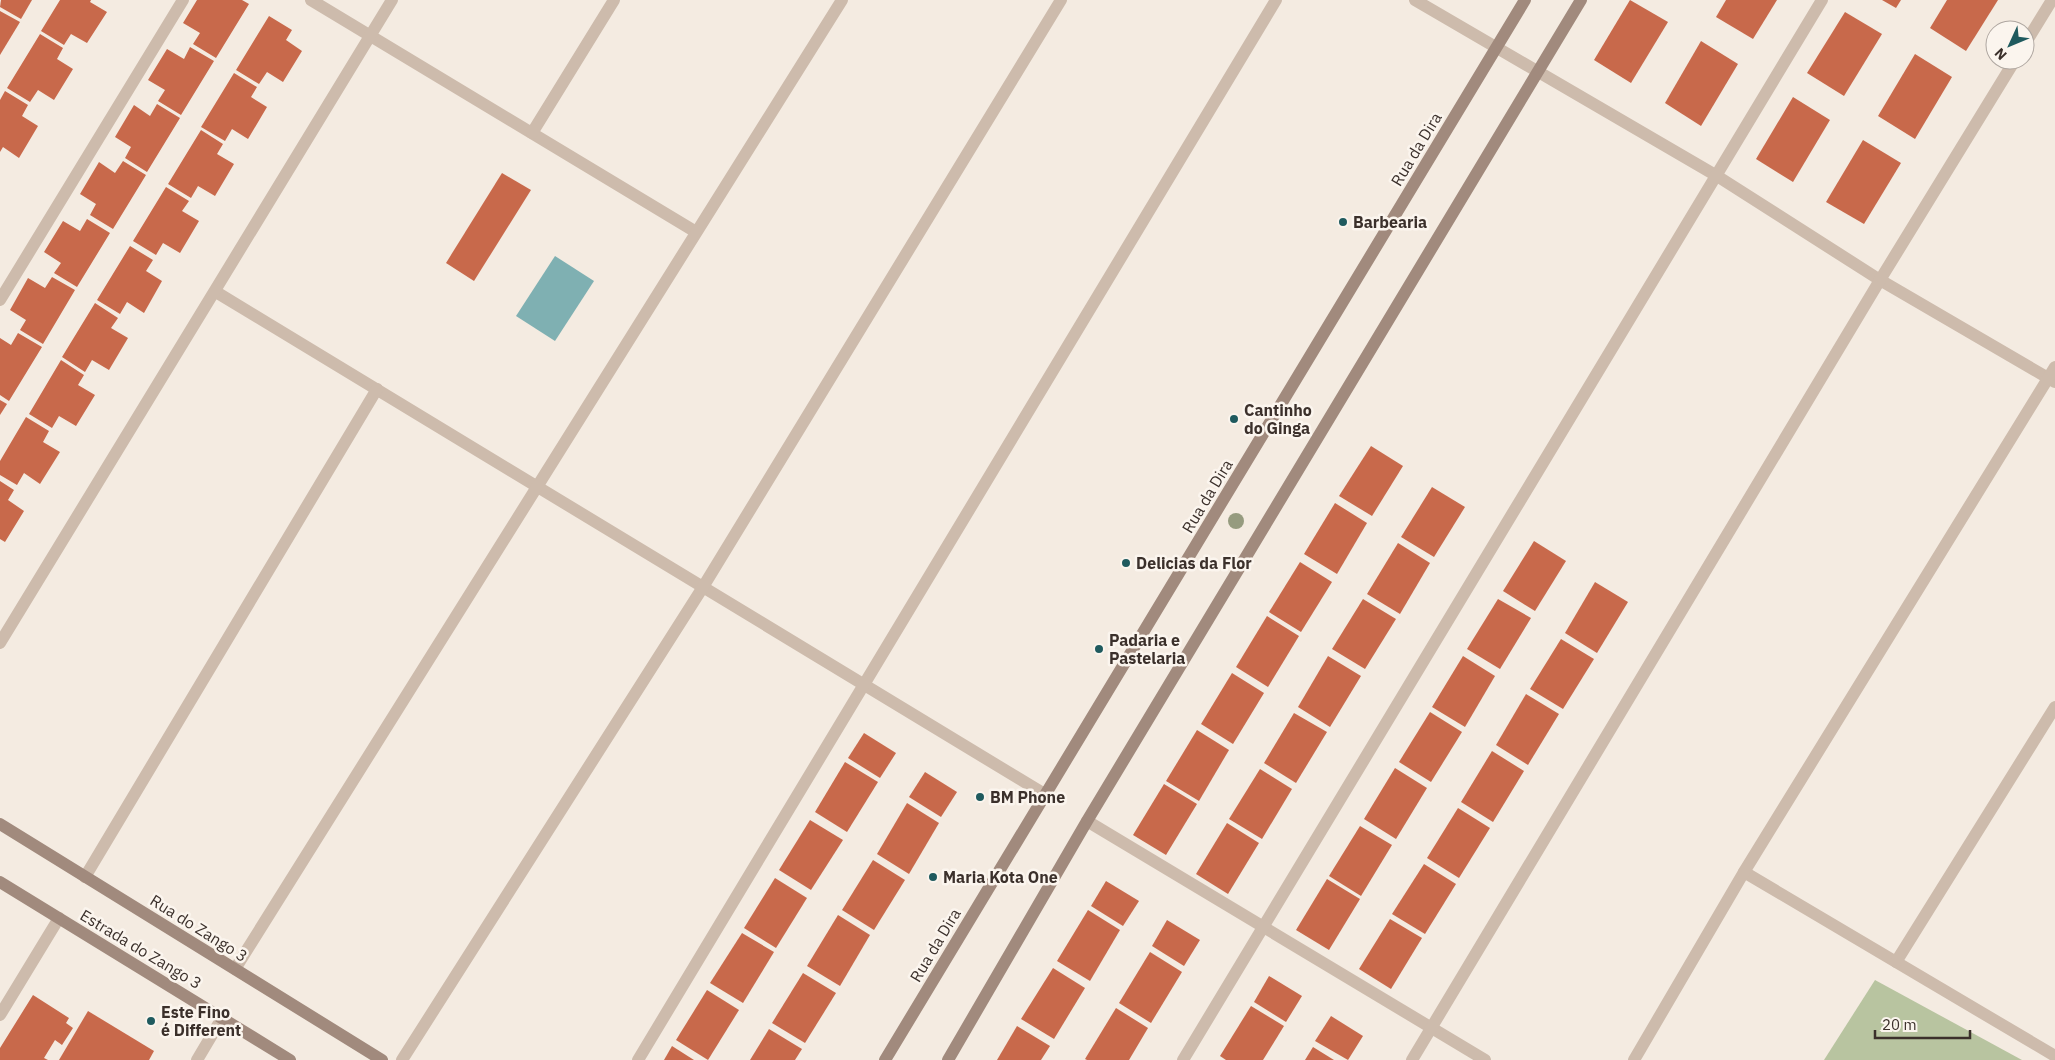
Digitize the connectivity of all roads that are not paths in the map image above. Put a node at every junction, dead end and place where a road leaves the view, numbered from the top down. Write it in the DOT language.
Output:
graph roads {
  1 [pos="183,0"];
  2 [pos="311,0"];
  3 [pos="392,0"];
  4 [pos="614,0"];
  5 [pos="842,0"];
  6 [pos="1061,0"];
  7 [pos="1276,0"];
  8 [pos="1415,0"];
  9 [pos="1525,0"];
  10 [pos="1581,0"];
  11 [pos="1822,0"];
  12 [pos="2052,0"];
  13 [pos="2035,28"];
  14 [pos="371,36"];
  15 [pos="1496,47"];
  16 [pos="2009,70"];
  17 [pos="1536,72"];
  18 [pos="532,133"];
  19 [pos="1717,176"];
  20 [pos="696,232"];
  21 [pos="1880,280"];
  22 [pos="216,292"];
  23 [pos="0,300"];
  24 [pos="2053,375"];
  25 [pos="377,389"];
  26 [pos="536,486"];
  27 [pos="704,587"];
  28 [pos="0,643"];
  29 [pos="864,685"];
  30 [pos="2055,707"];
  31 [pos="1046,795"];
  32 [pos="1087,821"];
  33 [pos="0,824"];
  34 [pos="1744,872"];
  35 [pos="85,877"];
  36 [pos="0,882"];
  37 [pos="59,918"];
  38 [pos="1264,927"];
  39 [pos="1896,962"];
  40 [pos="235,969"];
  41 [pos="0,1015"];
  42 [pos="222,1018"];
  43 [pos="1432,1028"];
  44 [pos="2055,1056"];
  45 [pos="197,1060"];
  46 [pos="290,1060"];
  47 [pos="382,1060"];
  48 [pos="402,1060"];
  49 [pos="638,1060"];
  50 [pos="885,1060"];
  51 [pos="948,1060"];
  52 [pos="1183,1060"];
  53 [pos="1412,1060"];
  54 [pos="1485,1060"];
  55 [pos="1634,1060"];
  1 -- 23 [label="street"];
  2 -- 14 [label="street"];
  3 -- 14 [label="street"];
  4 -- 18 [label="street"];
  5 -- 20 [label="street"];
  6 -- 27 [label="street"];
  7 -- 29 [label="street"];
  8 -- 15 [label="street"];
  9 -- 15 [label="street, Rua da Dira"];
  10 -- 17 [label="street"];
  11 -- 19 [label="street"];
  12 -- 13 [label="street"];
  14 -- 18 [label="street"];
  14 -- 22 [label="street"];
  15 -- 17 [label="street"];
  15 -- 31 [label="street, Rua da Dira"];
  16 -- 21 [label="street"];
  17 -- 19 [label="street"];
  17 -- 32 [label="street"];
  18 -- 20 [label="street"];
  19 -- 21 [label="street"];
  19 -- 38 [label="street"];
  20 -- 26 [label="street"];
  21 -- 24 [label="street"];
  21 -- 43 [label="street"];
  22 -- 25 [label="street"];
  22 -- 28 [label="street"];
  24 -- 34 [label="street"];
  25 -- 26 [label="street"];
  25 -- 35 [label="street"];
  26 -- 27 [label="street"];
  26 -- 40 [label="street"];
  27 -- 29 [label="street"];
  27 -- 48 [label="street"];
  29 -- 31 [label="street"];
  29 -- 49 [label="street"];
  30 -- 39 [label="street"];
  31 -- 50 [label="street, Rua da Dira"];
  32 -- 38 [label="street"];
  32 -- 51 [label="street"];
  33 -- 35 [label="street, Rua do Zango 3"];
  34 -- 39 [label="street"];
  34 -- 55 [label="street"];
  35 -- 40 [label="street, Rua do Zango 3"];
  36 -- 37 [label="street, Estrada do Zango 3"];
  37 -- 41 [label="street"];
  37 -- 42 [label="street, Estrada do Zango 3"];
  38 -- 43 [label="street"];
  38 -- 52 [label="street"];
  39 -- 44 [label="street"];
  40 -- 47 [label="street, Rua do Zango 3"];
  42 -- 45 [label="street"];
  42 -- 46 [label="street, Estrada do Zango 3"];
  43 -- 53 [label="street"];
  43 -- 54 [label="street"];
}
